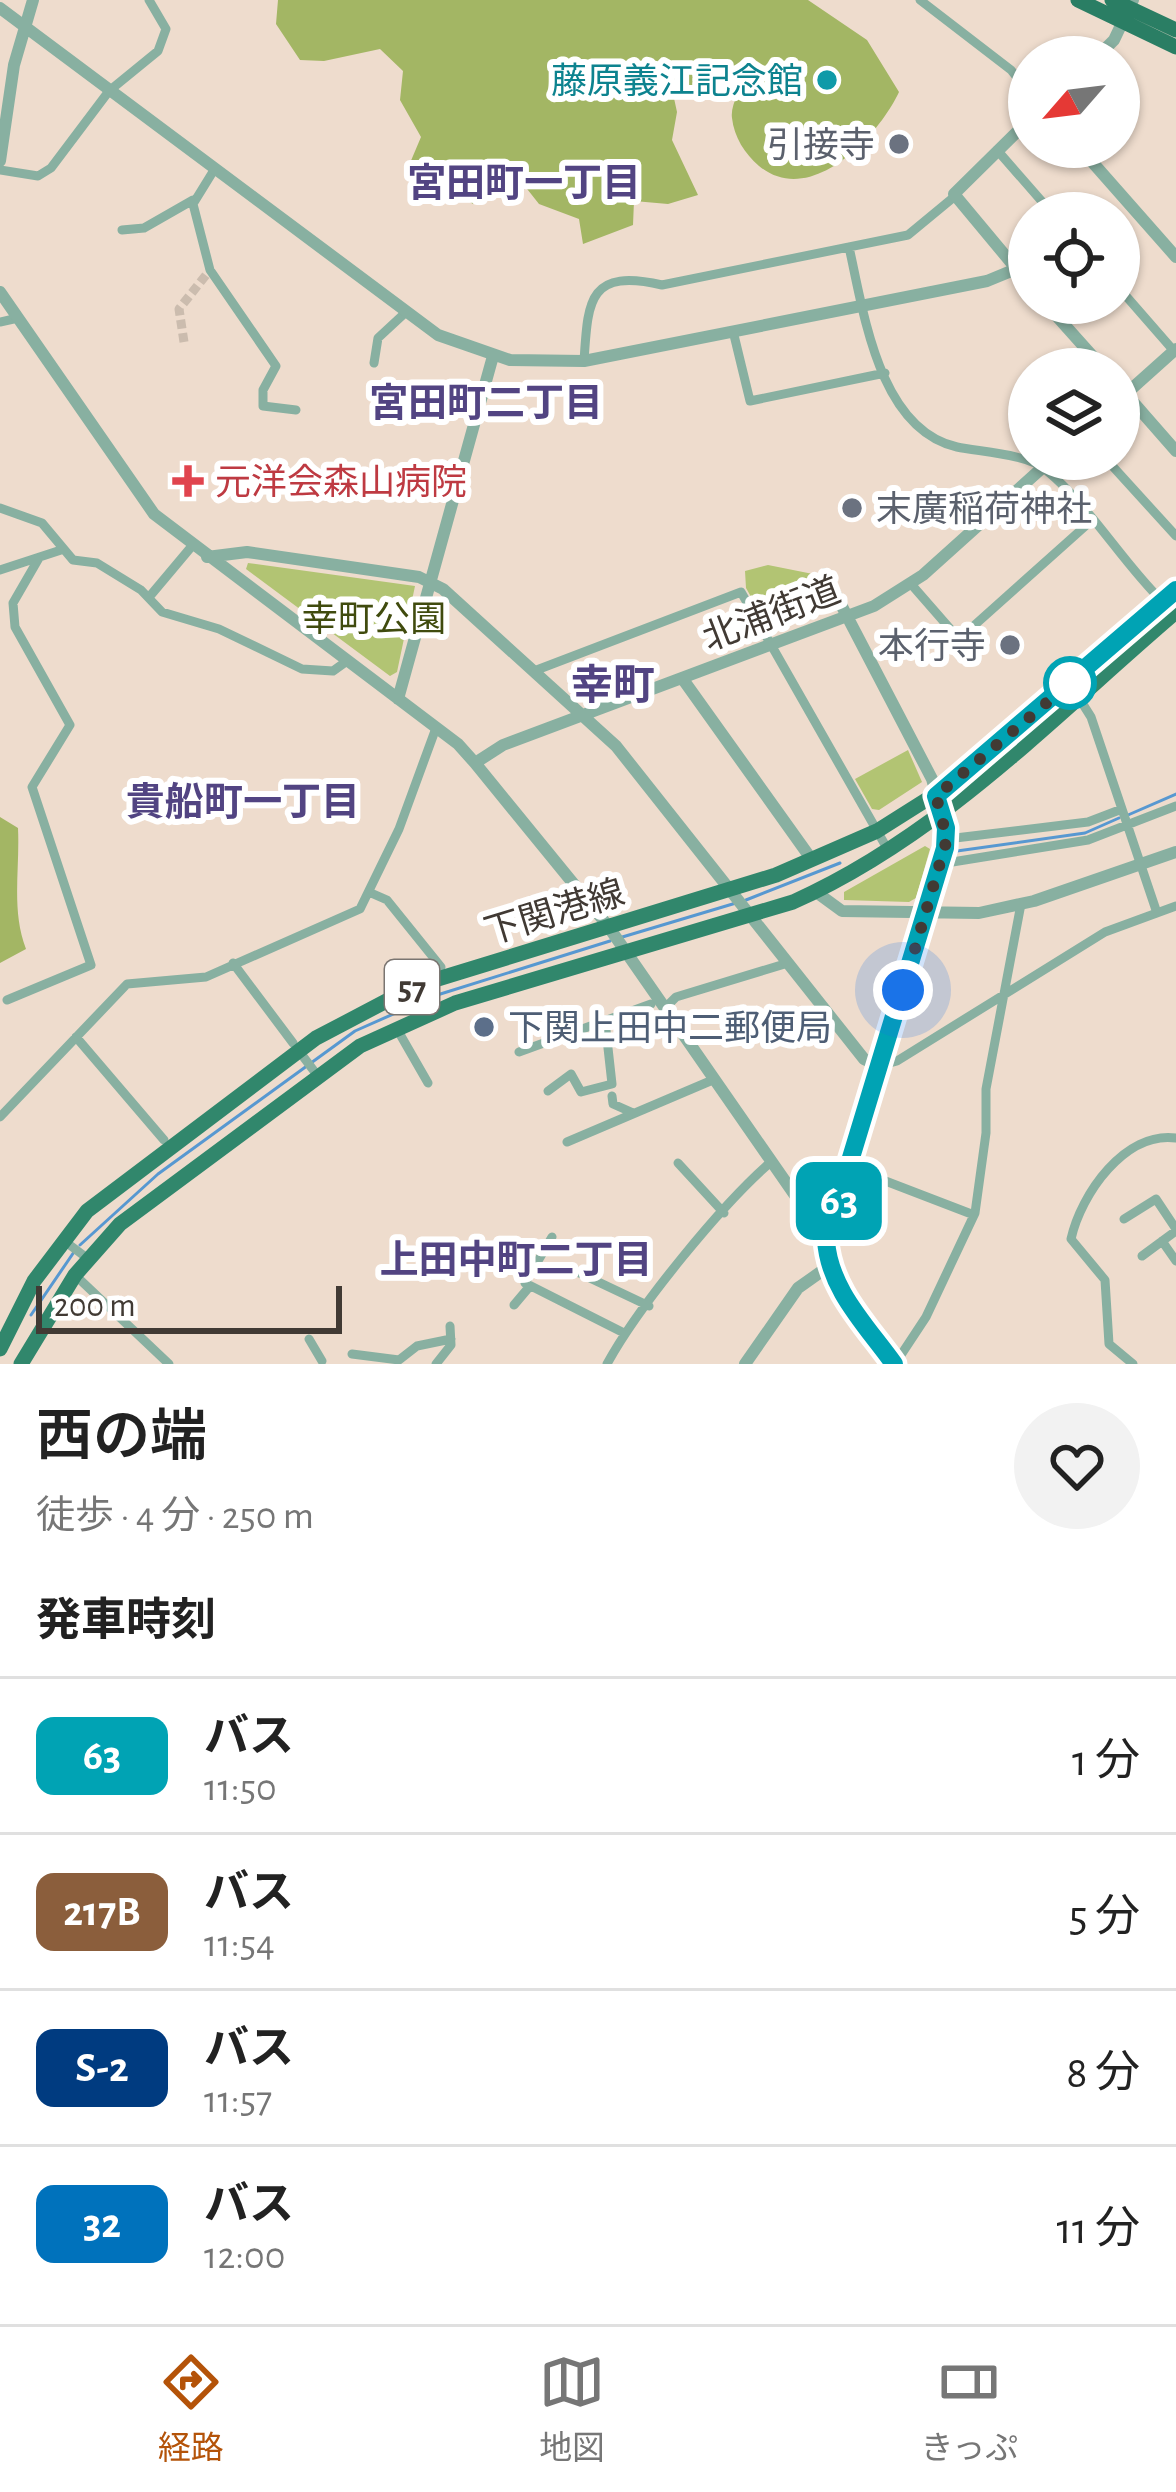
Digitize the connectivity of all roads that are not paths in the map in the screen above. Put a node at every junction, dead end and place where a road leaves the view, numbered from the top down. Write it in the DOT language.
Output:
graph roads {
  1 [pos="33,0"];
  2 [pos="149,0"];
  3 [pos="920,0"];
  4 [pos="941,0"];
  5 [pos="1078,0"];
  6 [pos="1112,0"];
  7 [pos="0,8"];
  8 [pos="1129,10"];
  9 [pos="934,11"];
  10 [pos="23,25"];
  11 [pos="1176,30"];
  12 [pos="1111,36"];
  13 [pos="1176,46"];
  14 [pos="1008,68"];
  15 [pos="109,91"];
  16 [pos="1008,140"];
  17 [pos="997,150"];
  18 [pos="0,161"];
  19 [pos="1097,168"];
  20 [pos="0,170"];
  21 [pos="214,170"];
  22 [pos="1034,192"];
  23 [pos="1118,192"];
  24 [pos="954,197"];
  25 [pos="194,200"];
  26 [pos="1140,217"];
  27 [pos="122,230"];
  28 [pos="849,247"];
  29 [pos="1176,257"];
  30 [pos="1008,260"];
  31 [pos="1008,272"];
  32 [pos="0,292"];
  33 [pos="861,306"];
  34 [pos="1140,311"];
  35 [pos="405,313"];
  36 [pos="18,318"];
  37 [pos="0,322"];
  38 [pos="1063,324"];
  39 [pos="733,332"];
  40 [pos="1085,348"];
  41 [pos="1175,350"];
  42 [pos="493,356"];
  43 [pos="584,361"];
  44 [pos="374,363"];
  45 [pos="885,373"];
  46 [pos="1140,379"];
  47 [pos="296,410"];
  48 [pos="1140,414"];
  49 [pos="1176,451"];
  50 [pos="1008,456"];
  51 [pos="1029,480"];
  52 [pos="1060,480"];
  53 [pos="1125,480"];
  54 [pos="0,508"];
  55 [pos="1090,521"];
  56 [pos="1176,536"];
  57 [pos="192,546"];
  58 [pos="61,550"];
  59 [pos="207,556"];
  60 [pos="39,558"];
  61 [pos="0,570"];
  62 [pos="825,574"];
  63 [pos="432,581"];
  64 [pos="911,584"];
  65 [pos="149,596"];
  66 [pos="1173,607"];
  67 [pos="848,617"];
  68 [pos="771,645"];
  69 [pos="346,661"];
  70 [pos="534,671"];
  71 [pos="682,679"];
  72 [pos="1073,691"];
  73 [pos="398,699"];
  74 [pos="582,716"];
  75 [pos="436,728"];
  76 [pos="475,763"];
  77 [pos="939,805"];
  78 [pos="1176,806"];
  79 [pos="1122,810"];
  80 [pos="1127,825"];
  81 [pos="877,830"];
  82 [pos="947,839"];
  83 [pos="888,850"];
  84 [pos="1176,851"];
  85 [pos="812,860"];
  86 [pos="940,864"];
  87 [pos="1140,864"];
  88 [pos="732,892"];
  89 [pos="816,892"];
  90 [pos="371,893"];
  91 [pos="1021,904"];
  92 [pos="1176,906"];
  93 [pos="747,912"];
  94 [pos="926,913"];
  95 [pos="1157,913"];
  96 [pos="617,939"];
  97 [pos="233,963"];
  98 [pos="788,963"];
  99 [pos="445,976"];
  100 [pos="1006,994"];
  101 [pos="7,1000"];
  102 [pos="454,1000"];
  103 [pos="658,1006"];
  104 [pos="605,1021"];
  105 [pos="401,1036"];
  106 [pos="76,1037"];
  107 [pos="299,1050"];
  108 [pos="520,1052"];
  109 [pos="879,1066"];
  110 [pos="316,1072"];
  111 [pos="715,1079"];
  112 [pos="428,1083"];
  113 [pos="548,1091"];
  114 [pos="612,1096"];
  115 [pos="631,1112"];
  116 [pos="0,1117"];
  117 [pos="1176,1138"];
  118 [pos="567,1142"];
  119 [pos="169,1146"];
  120 [pos="772,1161"];
  121 [pos="678,1163"];
  122 [pos="849,1167"];
  123 [pos="724,1213"];
  124 [pos="974,1215"];
  125 [pos="1124,1220"];
  126 [pos="1176,1230"];
  127 [pos="552,1237"];
  128 [pos="826,1240"];
  129 [pos="1162,1241"];
  130 [pos="66,1242"];
  131 [pos="84,1256"];
  132 [pos="1142,1256"];
  133 [pos="1176,1261"];
  134 [pos="829,1267"];
  135 [pos="575,1271"];
  136 [pos="75,1275"];
  137 [pos="530,1286"];
  138 [pos="514,1305"];
  139 [pos="649,1306"];
  140 [pos="450,1326"];
  141 [pos="624,1333"];
  142 [pos="309,1340"];
  143 [pos="451,1340"];
  144 [pos="0,1349"];
  145 [pos="352,1354"];
  146 [pos="322,1360"];
  147 [pos="22,1362"];
  148 [pos="169,1364"];
  149 [pos="436,1364"];
  150 [pos="607,1364"];
  151 [pos="745,1364"];
  152 [pos="894,1364"];
  153 [pos="1133,1364"];
  1 -- 10 [label="street"];
  2 -- 15 [label="street"];
  3 -- 9 [label="street"];
  4 -- 9 [label="street"];
  5 -- 8 [label="highway"];
  6 -- 8 [label="highway"];
  7 -- 10 [label="street"];
  8 -- 11 [label="highway"];
  8 -- 12 [label="street"];
  8 -- 13 [label="highway"];
  9 -- 14 [label="street"];
  10 -- 15 [label="street"];
  10 -- 18 [label="street"];
  15 -- 20 [label="street"];
  15 -- 21 [label="street"];
  16 -- 17 [label="street"];
  17 -- 22 [label="street"];
  17 -- 24 [label="street"];
  19 -- 23 [label="street"];
  21 -- 25 [label="street"];
  21 -- 35 [label="street"];
  24 -- 28 [label="street"];
  24 -- 30 [label="street"];
  25 -- 27 [label="street"];
  25 -- 47 [label="street"];
  26 -- 29 [label="street"];
  28 -- 33 [label="street"];
  28 -- 43 [label="street"];
  31 -- 33 [label="street"];
  32 -- 36 [label="street"];
  33 -- 39 [label="street"];
  33 -- 45 [label="street"];
  34 -- 41 [label="street"];
  35 -- 42 [label="street"];
  35 -- 44 [label="street"];
  36 -- 37 [label="street"];
  36 -- 57 [label="street"];
  38 -- 40 [label="street"];
  39 -- 43 [label="street"];
  39 -- 45 [label="street"];
  41 -- 46 [label="street"];
  42 -- 43 [label="street"];
  42 -- 63 [label="street"];
  45 -- 50 [label="street"];
  48 -- 49 [label="street"];
  51 -- 64 [label="street, 北浦街道"];
  52 -- 55 [label="street"];
  53 -- 56 [label="street"];
  54 -- 58 [label="street"];
  55 -- 64 [label="street"];
  55 -- 66 [label="street"];
  57 -- 59 [label="street"];
  57 -- 65 [label="street"];
  58 -- 60 [label="street"];
  58 -- 65 [label="street"];
  59 -- 63 [label="street"];
  59 -- 69 [label="street"];
  60 -- 61 [label="street"];
  60 -- 101 [label="street"];
  62 -- 67 [label="street"];
  63 -- 70 [label="street"];
  63 -- 73 [label="street"];
  64 -- 67 [label="street, 北浦街道"];
  65 -- 69 [label="street"];
  66 -- 72 [label="main road, 下関港線 / 57"];
  67 -- 68 [label="street, 北浦街道"];
  67 -- 77 [label="street"];
  68 -- 70 [label="street"];
  68 -- 71 [label="street, 北浦街道"];
  68 -- 81 [label="street"];
  69 -- 73 [label="street"];
  70 -- 74 [label="street"];
  71 -- 74 [label="street, 北浦街道"];
  71 -- 85 [label="street"];
  72 -- 77 [label="main road, 下関港線 / 57"];
  72 -- 79 [label="street"];
  73 -- 75 [label="street"];
  74 -- 76 [label="street, 北浦街道"];
  74 -- 88 [label="street"];
  75 -- 76 [label="street"];
  75 -- 90 [label="street"];
  76 -- 96 [label="street"];
  77 -- 81 [label="main road, 下関港線 / 57"];
  77 -- 82 [label="street"];
  77 -- 83 [label="main road, 下関港線 / 57"];
  78 -- 80 [label="street"];
  79 -- 80 [label="street"];
  79 -- 82 [label="street"];
  80 -- 86 [label="street"];
  80 -- 87 [label="street"];
  81 -- 83 [label="street"];
  81 -- 85 [label="main road, 下関港線 / 57"];
  82 -- 86 [label="street"];
  83 -- 89 [label="main road, 下関港線 / 57"];
  84 -- 87 [label="street"];
  85 -- 88 [label="main road, 下関港線 / 57"];
  86 -- 94 [label="street"];
  87 -- 91 [label="street"];
  87 -- 95 [label="street"];
  88 -- 93 [label="street"];
  88 -- 96 [label="main road, 下関港線 / 57"];
  89 -- 93 [label="main road, 下関港線 / 57"];
  89 -- 94 [label="street"];
  90 -- 97 [label="street"];
  90 -- 99 [label="street"];
  91 -- 94 [label="street"];
  91 -- 100 [label="street"];
  92 -- 95 [label="street"];
  93 -- 96 [label="main road, 下関港線 / 57"];
  93 -- 98 [label="street"];
  94 -- 109 [label="street"];
  95 -- 100 [label="street"];
  96 -- 99 [label="main road, 下関港線 / 57"];
  96 -- 102 [label="main road, 下関港線 / 57"];
  96 -- 103 [label="street"];
  97 -- 106 [label="street"];
  97 -- 107 [label="street"];
  98 -- 103 [label="street"];
  98 -- 109 [label="street"];
  99 -- 102 [label="street"];
  99 -- 107 [label="main road, 下関港線 / 57"];
  100 -- 109 [label="street"];
  100 -- 124 [label="street"];
  102 -- 110 [label="main road, 下関港線 / 57"];
  103 -- 104 [label="street"];
  103 -- 111 [label="street"];
  104 -- 108 [label="street"];
  104 -- 113 [label="street"];
  105 -- 112 [label="street"];
  106 -- 116 [label="street"];
  106 -- 119 [label="street"];
  107 -- 110 [label="street"];
  107 -- 119 [label="main road, 下関港線 / 57"];
  109 -- 122 [label="street"];
  110 -- 131 [label="main road, 下関港線 / 57"];
  111 -- 115 [label="street"];
  111 -- 120 [label="street"];
  114 -- 115 [label="street"];
  115 -- 118 [label="street"];
  117 -- 153 [label="street"];
  119 -- 130 [label="main road, 下関港線 / 57"];
  120 -- 123 [label="street"];
  120 -- 128 [label="street"];
  121 -- 123 [label="street"];
  122 -- 124 [label="street"];
  122 -- 128 [label="street"];
  123 -- 139 [label="street"];
  124 -- 152 [label="street"];
  125 -- 126 [label="street"];
  126 -- 129 [label="street"];
  127 -- 137 [label="street"];
  128 -- 134 [label="street"];
  129 -- 132 [label="street"];
  129 -- 133 [label="street"];
  130 -- 131 [label="street"];
  130 -- 144 [label="main road, 下関港線 / 57"];
  131 -- 136 [label="main road, 下関港線 / 57"];
  134 -- 151 [label="street"];
  134 -- 152 [label="street"];
  135 -- 139 [label="street"];
  136 -- 147 [label="main road, 下関港線 / 57"];
  136 -- 148 [label="street"];
  137 -- 138 [label="street"];
  137 -- 141 [label="street"];
  139 -- 141 [label="street"];
  140 -- 143 [label="street"];
  141 -- 150 [label="street"];
  142 -- 146 [label="street"];
  143 -- 145 [label="street"];
  143 -- 149 [label="street"];
  144 -- 147 [label="street"];
}
